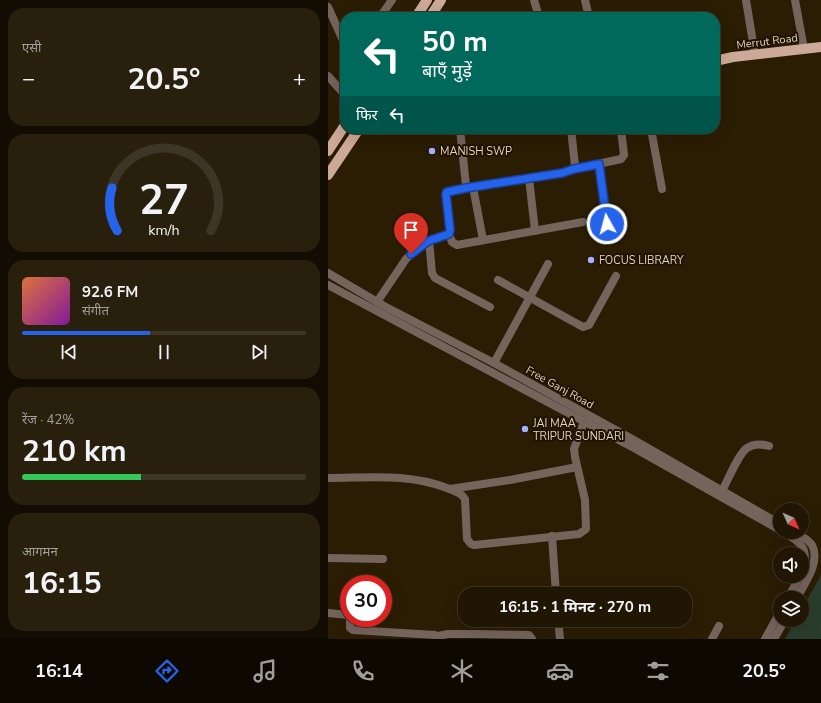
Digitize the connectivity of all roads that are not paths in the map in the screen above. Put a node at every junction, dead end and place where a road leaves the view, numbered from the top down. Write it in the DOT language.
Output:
graph roads {
  1 [pos="392,0"];
  2 [pos="427,0"];
  3 [pos="441,0"];
  4 [pos="534,0"];
  5 [pos="585,0"];
  6 [pos="746,0"];
  7 [pos="795,0"];
  8 [pos="328,7"];
  9 [pos="384,12"];
  10 [pos="419,12"];
  11 [pos="433,12"];
  12 [pos="538,12"];
  13 [pos="588,12"];
  14 [pos="340,35"];
  15 [pos="821,47"];
  16 [pos="804,49"];
  17 [pos="754,55"];
  18 [pos="720,60"];
  19 [pos="328,76"];
  20 [pos="340,89"];
  21 [pos="340,133"];
  22 [pos="355,134"];
  23 [pos="461,134"];
  24 [pos="571,134"];
  25 [pos="622,134"];
  26 [pos="652,134"];
  27 [pos="328,151"];
  28 [pos="599,164"];
  29 [pos="574,169"];
  30 [pos="328,174"];
  31 [pos="530,178"];
  32 [pos="469,187"];
  33 [pos="662,189"];
  34 [pos="583,222"];
  35 [pos="607,224"];
  36 [pos="535,231"];
  37 [pos="449,234"];
  38 [pos="429,240"];
  39 [pos="483,240"];
  40 [pos="548,264"];
  41 [pos="328,273"];
  42 [pos="616,276"];
  43 [pos="498,280"];
  44 [pos="328,285"];
  45 [pos="530,297"];
  46 [pos="377,302"];
  47 [pos="490,307"];
  48 [pos="494,363"];
  49 [pos="584,422"];
  50 [pos="769,446"];
  51 [pos="577,467"];
  52 [pos="328,478"];
  53 [pos="449,489"];
  54 [pos="722,489"];
  55 [pos="773,520"];
  56 [pos="773,526"];
  57 [pos="552,536"];
  58 [pos="795,539"];
  59 [pos="805,539"];
  60 [pos="812,545"];
  61 [pos="802,547"];
  62 [pos="821,548"];
  63 [pos="328,558"];
  64 [pos="383,559"];
  65 [pos="556,587"];
  66 [pos="800,591"];
  67 [pos="328,613"];
  68 [pos="340,615"];
  69 [pos="773,625"];
  70 [pos="719,626"];
  71 [pos="350,627"];
  72 [pos="559,627"];
  73 [pos="780,627"];
  74 [pos="483,636"];
  75 [pos="438,638"];
  76 [pos="532,639"];
  77 [pos="560,639"];
  78 [pos="712,639"];
  79 [pos="765,639"];
  80 [pos="774,639"];
  1 -- 9 [label="street"];
  2 -- 10 [label="main road"];
  3 -- 11 [label="main road"];
  4 -- 12 [label="street"];
  5 -- 13 [label="street"];
  6 -- 17 [label="street"];
  7 -- 16 [label="street"];
  8 -- 14 [label="street"];
  15 -- 16 [label="main road, Merrut Road"];
  16 -- 17 [label="main road, Merrut Road"];
  17 -- 18 [label="main road, Merrut Road"];
  19 -- 20 [label="street"];
  21 -- 27 [label="main road"];
  22 -- 30 [label="main road"];
  23 -- 32 [label="street"];
  24 -- 29 [label="street"];
  25 -- 28 [label="street"];
  26 -- 33 [label="street"];
  28 -- 29 [label="street"];
  28 -- 35 [label="street"];
  29 -- 31 [label="street"];
  31 -- 32 [label="street"];
  31 -- 36 [label="street"];
  32 -- 37 [label="street"];
  32 -- 39 [label="street"];
  34 -- 36 [label="street"];
  36 -- 39 [label="street"];
  37 -- 38 [label="street"];
  37 -- 39 [label="street"];
  38 -- 46 [label="street"];
  38 -- 47 [label="street"];
  40 -- 45 [label="street"];
  41 -- 46 [label="street, Free Ganj Road"];
  42 -- 45 [label="street"];
  43 -- 45 [label="street"];
  44 -- 49 [label="street"];
  45 -- 48 [label="street"];
  46 -- 48 [label="street, Free Ganj Road"];
  48 -- 54 [label="street, Free Ganj Road"];
  49 -- 51 [label="street"];
  49 -- 56 [label="street"];
  50 -- 54 [label="street"];
  51 -- 53 [label="street"];
  51 -- 57 [label="street"];
  52 -- 53 [label="street"];
  53 -- 57 [label="street"];
  54 -- 55 [label="street, Free Ganj Road"];
  57 -- 65 [label="street"];
  58 -- 61 [label="street"];
  59 -- 60 [label="street"];
  60 -- 62 [label="street"];
  60 -- 66 [label="street"];
  63 -- 64 [label="street"];
  67 -- 68 [label="street"];
  69 -- 79 [label="street"];
  70 -- 78 [label="street"];
  71 -- 75 [label="street"];
  72 -- 77 [label="street"];
  73 -- 80 [label="street"];
  74 -- 75 [label="street"];
  74 -- 76 [label="street"];
}
